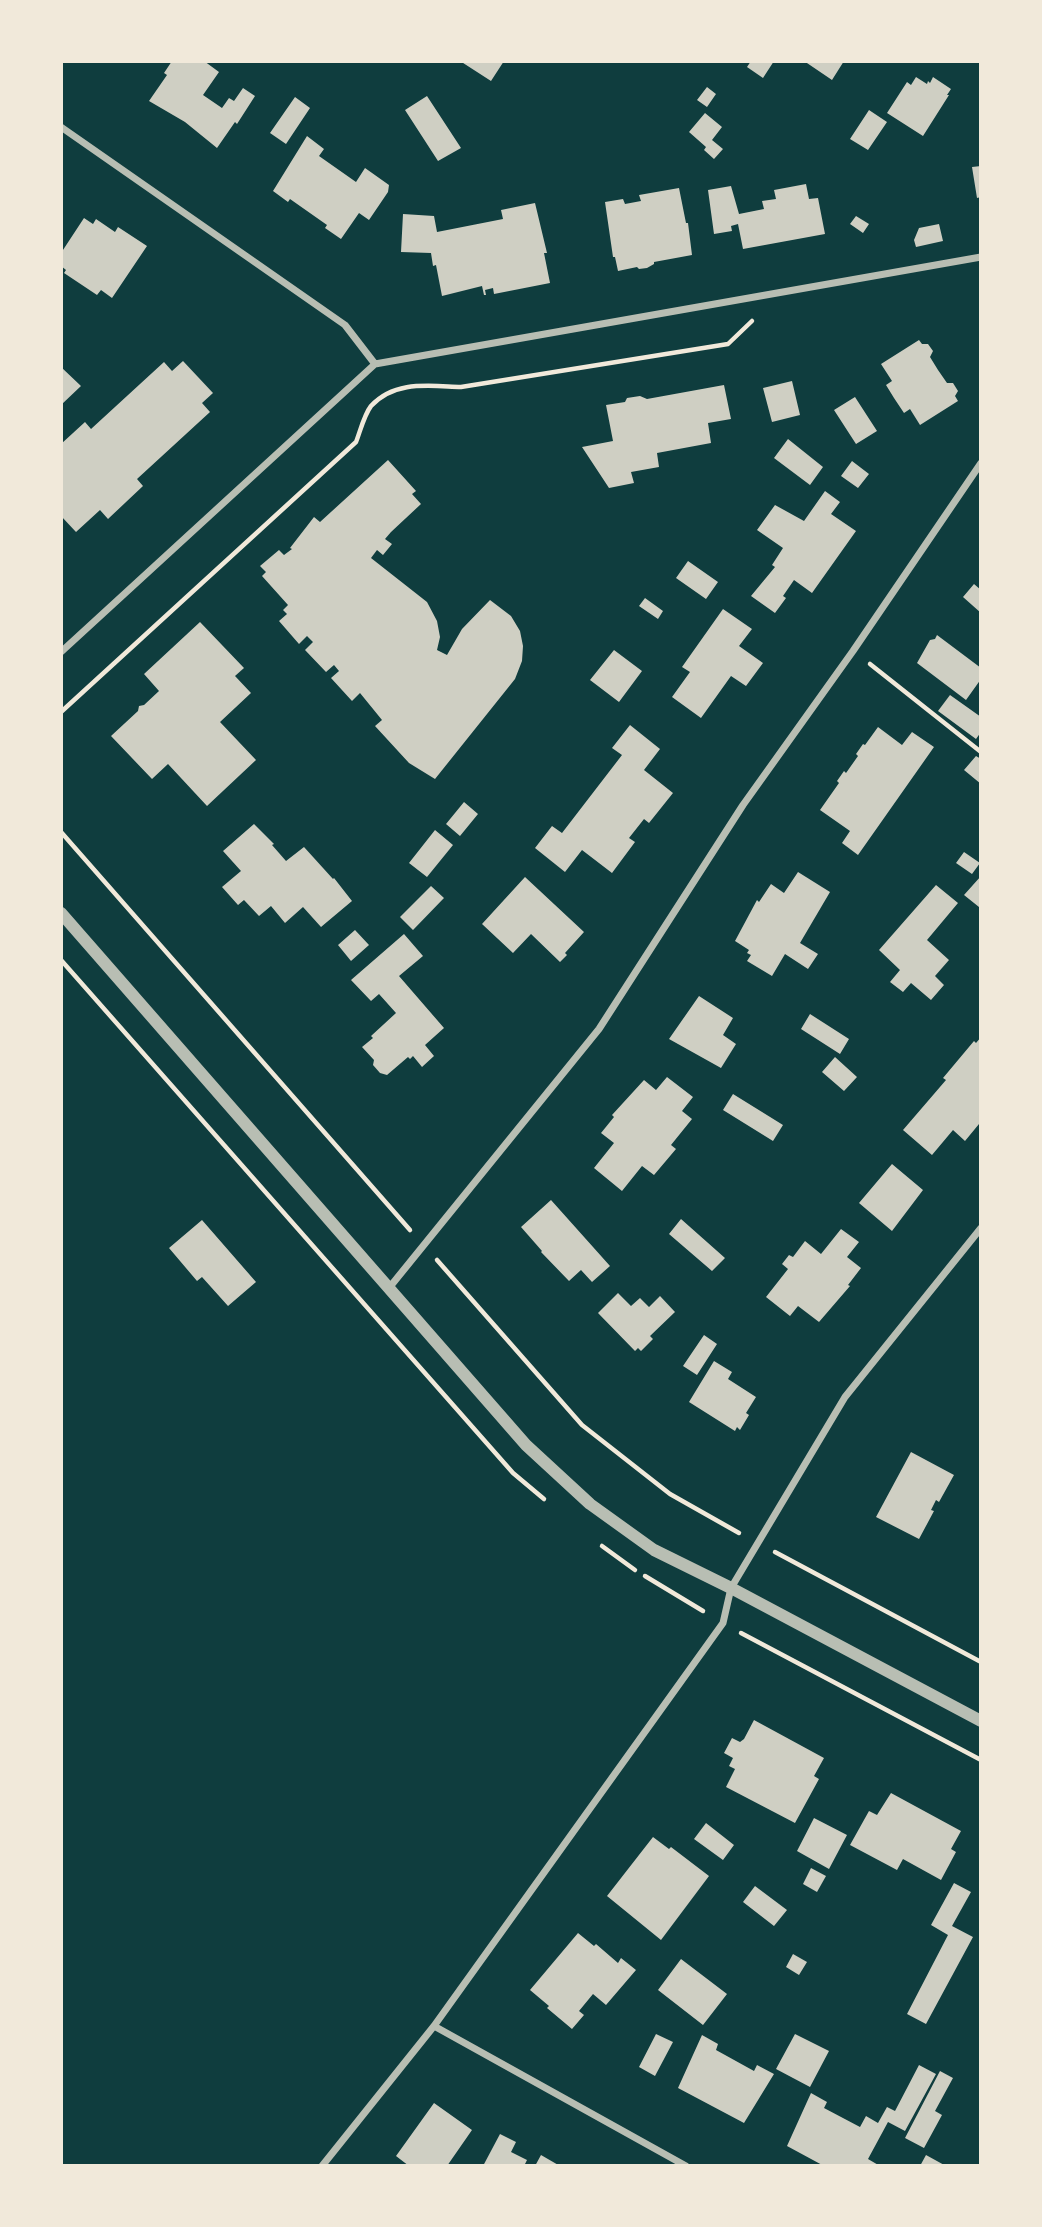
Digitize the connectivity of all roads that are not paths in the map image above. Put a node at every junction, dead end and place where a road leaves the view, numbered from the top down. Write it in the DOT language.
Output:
graph roads {
  1 [pos="61,127"];
  2 [pos="981,257"];
  3 [pos="375,364"];
  4 [pos="981,463"];
  5 [pos="61,652"];
  6 [pos="61,913"];
  7 [pos="981,1227"];
  8 [pos="388,1288"];
  9 [pos="731,1588"];
  10 [pos="981,1721"];
  11 [pos="433,2026"];
  12 [pos="323,2166"];
  13 [pos="685,2166"];
  1 -- 3 [label="street"];
  2 -- 3 [label="street"];
  3 -- 5 [label="street"];
  4 -- 8 [label="street"];
  6 -- 8 [label="street"];
  7 -- 9 [label="street"];
  8 -- 9 [label="street"];
  9 -- 10 [label="street"];
  9 -- 11 [label="street"];
  11 -- 12 [label="street"];
  11 -- 13 [label="street"];
}
